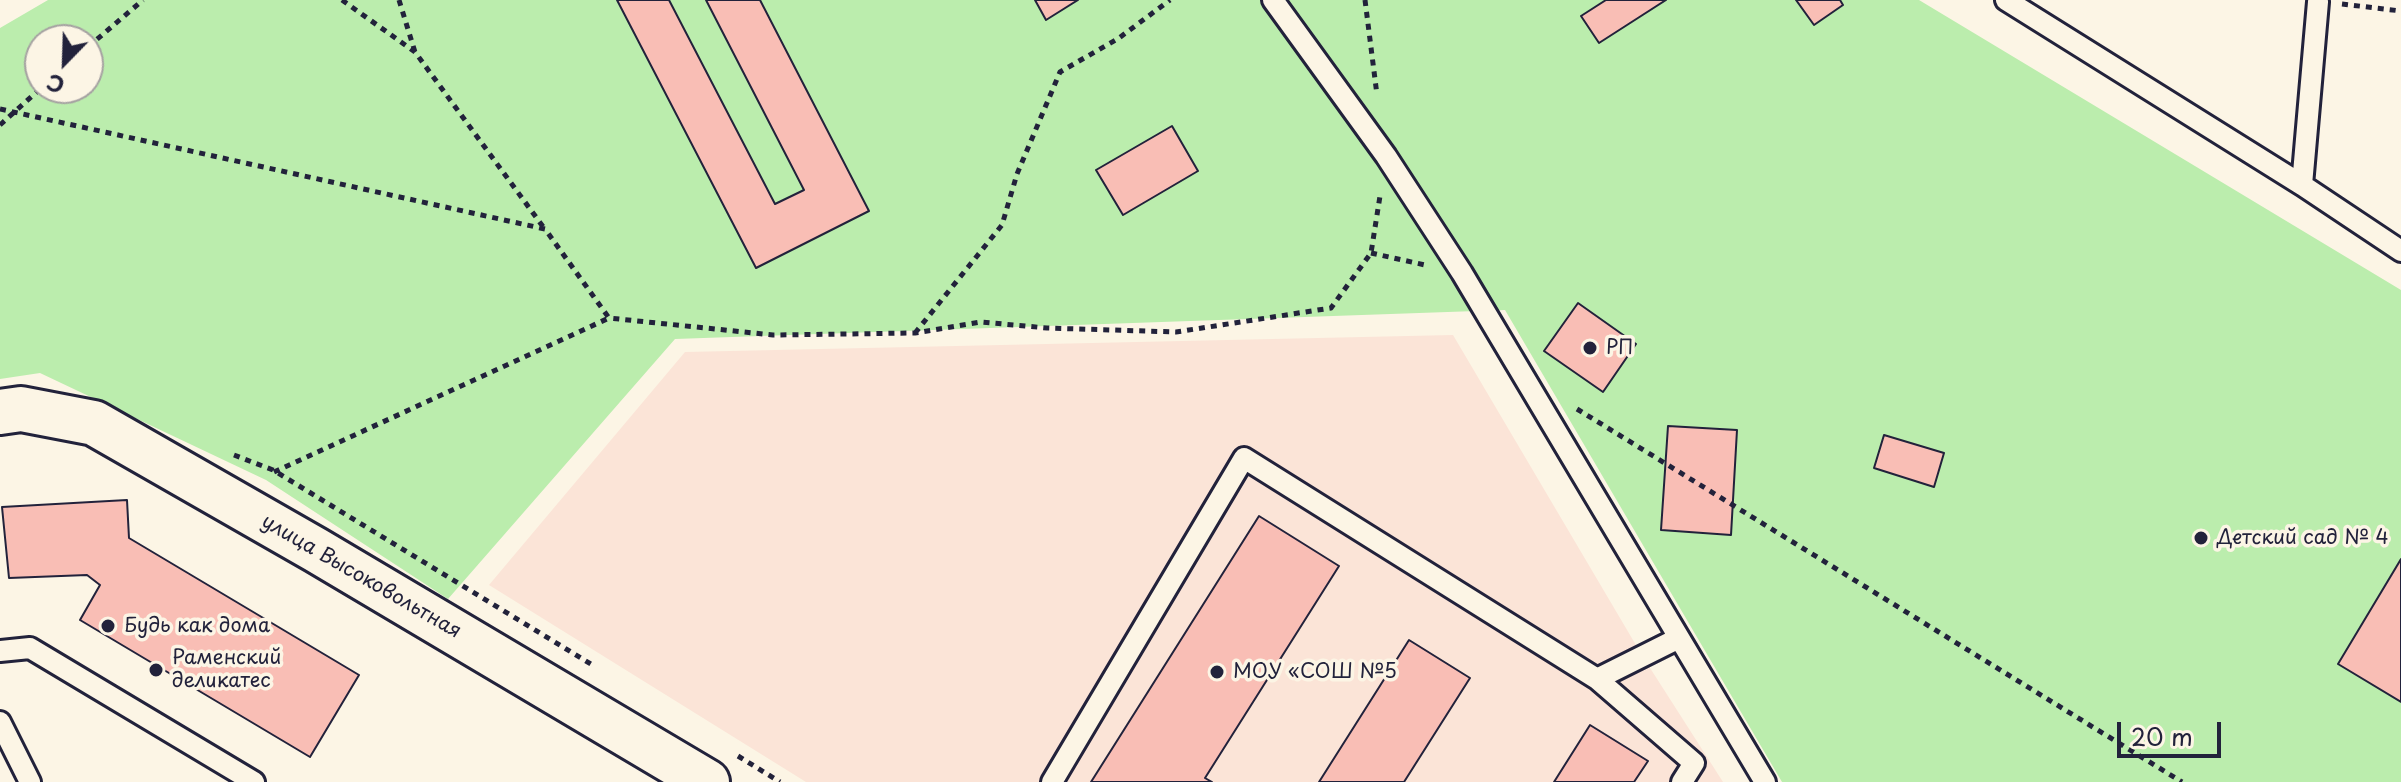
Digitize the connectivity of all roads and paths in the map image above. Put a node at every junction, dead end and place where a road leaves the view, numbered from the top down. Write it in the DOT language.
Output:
graph roads {
  1 [pos="143,0"];
  2 [pos="342,0"];
  3 [pos="399,0"];
  4 [pos="1170,0"];
  5 [pos="1273,0"];
  6 [pos="1365,0"];
  7 [pos="2006,0"];
  8 [pos="2316,1"];
  9 [pos="2401,11"];
  10 [pos="104,33"];
  11 [pos="415,52"];
  12 [pos="24,103"];
  13 [pos="0,109"];
  14 [pos="14,112"];
  15 [pos="0,125"];
  16 [pos="1386,156"];
  17 [pos="2302,185"];
  18 [pos="545,229"];
  19 [pos="2401,251"];
  20 [pos="1371,253"];
  21 [pos="1462,273"];
  22 [pos="609,318"];
  23 [pos="915,333"];
  24 [pos="1523,376"];
  25 [pos="0,412"];
  26 [pos="280,483"];
  27 [pos="1679,638"];
  28 [pos="0,651"];
  29 [pos="1597,679"];
  30 [pos="0,722"];
  31 [pos="30,782"];
  32 [pos="254,782"];
  33 [pos="707,782"];
  34 [pos="1052,782"];
  35 [pos="1682,782"];
  36 [pos="1765,782"];
  37 [pos="2182,782"];
  1 -- 10 [label="path"];
  2 -- 11 [label="path"];
  3 -- 11 [label="path"];
  4 -- 23 [label="path"];
  5 -- 16 [label="lane"];
  6 -- 16 [label="path"];
  7 -- 17 [label="lane"];
  8 -- 9 [label="path"];
  8 -- 17 [label="lane"];
  11 -- 18 [label="path"];
  12 -- 14 [label="path"];
  13 -- 14 [label="path"];
  14 -- 15 [label="path"];
  14 -- 18 [label="path"];
  16 -- 20 [label="path"];
  16 -- 21 [label="lane"];
  17 -- 19 [label="lane"];
  18 -- 22 [label="path"];
  20 -- 21 [label="path"];
  20 -- 23 [label="path"];
  21 -- 24 [label="lane"];
  22 -- 23 [label="path"];
  22 -- 26 [label="path"];
  24 -- 27 [label="lane"];
  24 -- 37 [label="path"];
  25 -- 33 [label="street, улица Высоковольтная"];
  27 -- 29 [label="lane"];
  27 -- 36 [label="lane"];
  28 -- 32 [label="lane"];
  29 -- 34 [label="lane"];
  29 -- 35 [label="lane"];
  30 -- 31 [label="lane"];
}
